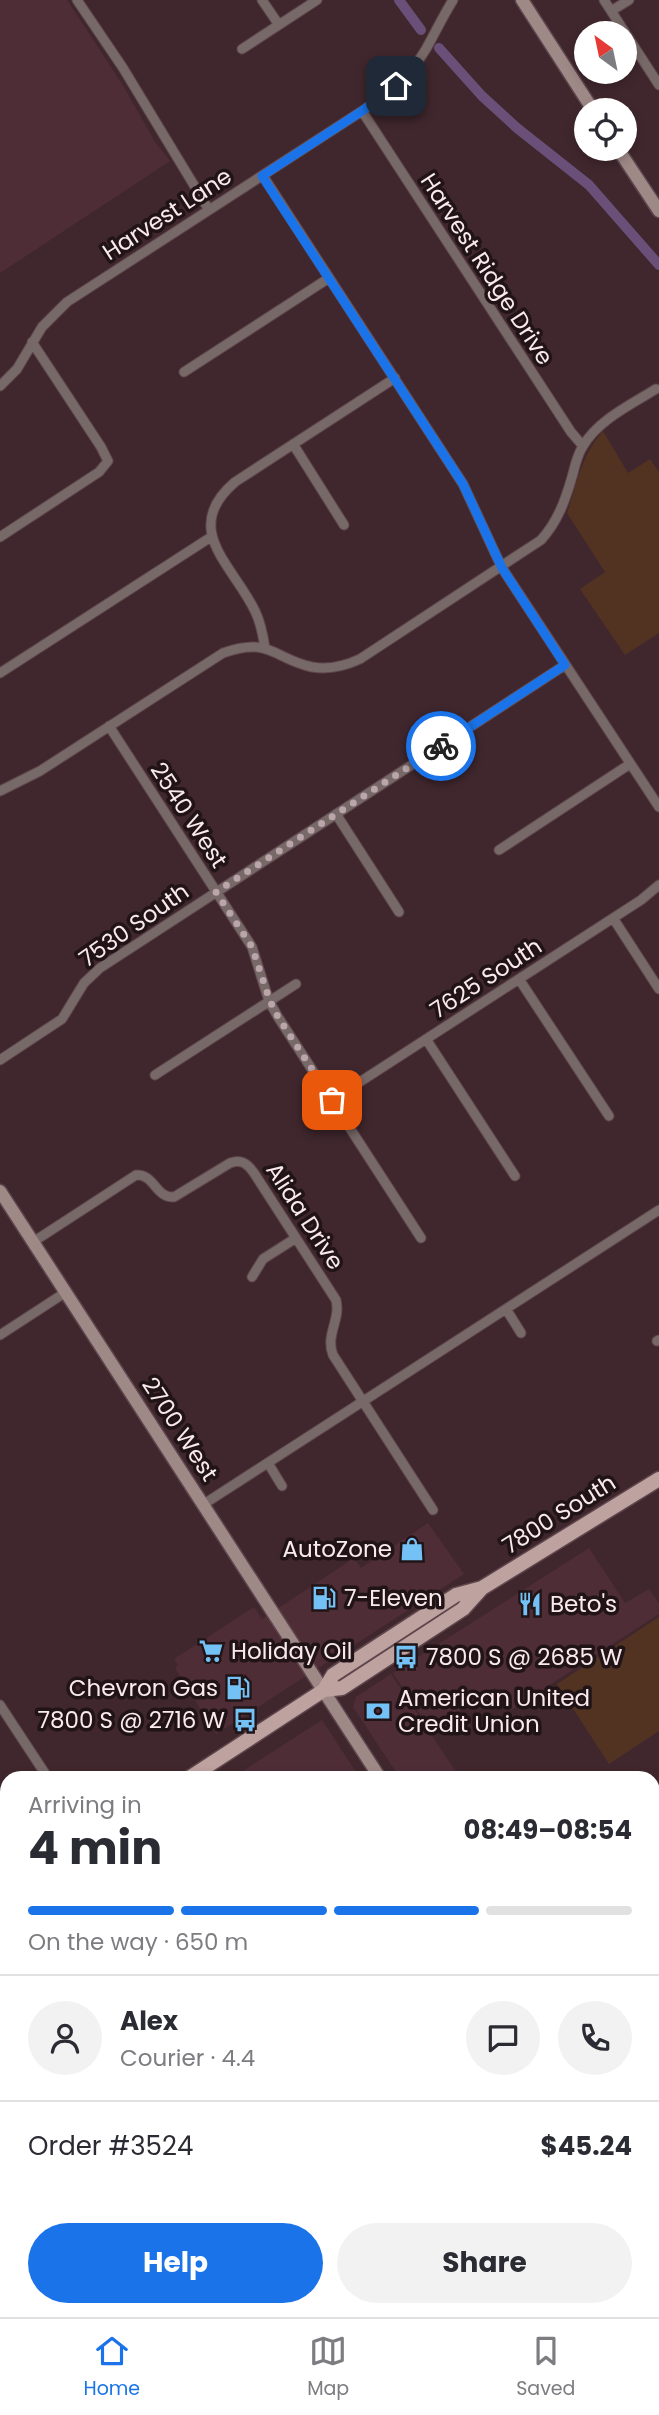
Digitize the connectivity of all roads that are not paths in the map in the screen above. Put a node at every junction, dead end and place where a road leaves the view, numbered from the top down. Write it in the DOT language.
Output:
graph roads {
  1 [pos="77,0"];
  2 [pos="262,0"];
  3 [pos="317,0"];
  4 [pos="453,0"];
  5 [pos="522,0"];
  6 [pos="604,0"];
  7 [pos="629,0"];
  8 [pos="611,12"];
  9 [pos="279,25"];
  10 [pos="242,49"];
  11 [pos="659,85"];
  12 [pos="585,98"];
  13 [pos="362,111"];
  14 [pos="626,161"];
  15 [pos="262,176"];
  16 [pos="209,210"];
  17 [pos="659,211"];
  18 [pos="329,278"];
  19 [pos="32,342"];
  20 [pos="184,372"];
  21 [pos="394,378"];
  22 [pos="0,386"];
  23 [pos="656,388"];
  24 [pos="293,444"];
  25 [pos="583,446"];
  26 [pos="344,525"];
  27 [pos="0,537"];
  28 [pos="212,537"];
  29 [pos="502,568"];
  30 [pos="265,648"];
  31 [pos="565,665"];
  32 [pos="0,673"];
  33 [pos="109,726"];
  34 [pos="630,764"];
  35 [pos="0,791"];
  36 [pos="659,807"];
  37 [pos="336,814"];
  38 [pos="499,850"];
  39 [pos="659,885"];
  40 [pos="216,892"];
  41 [pos="399,912"];
  42 [pos="613,918"];
  43 [pos="519,979"];
  44 [pos="296,984"];
  45 [pos="659,989"];
  46 [pos="270,1001"];
  47 [pos="426,1040"];
  48 [pos="0,1060"];
  49 [pos="155,1075"];
  50 [pos="332,1100"];
  51 [pos="609,1116"];
  52 [pos="516,1177"];
  53 [pos="0,1191"];
  54 [pos="659,1210"];
  55 [pos="296,1238"];
  56 [pos="421,1238"];
  57 [pos="33,1242"];
  58 [pos="251,1277"];
  59 [pos="66,1292"];
  60 [pos="506,1309"];
  61 [pos="521,1333"];
  62 [pos="0,1335"];
  63 [pos="362,1402"];
  64 [pos="268,1463"];
  65 [pos="659,1479"];
  66 [pos="282,1486"];
  67 [pos="204,1504"];
  68 [pos="433,1510"];
  69 [pos="324,1690"];
  70 [pos="0,1704"];
  71 [pos="4,1719"];
  72 [pos="43,1771"];
  73 [pos="200,1771"];
  74 [pos="376,1771"];
  1 -- 16 [label="street"];
  2 -- 9 [label="street"];
  3 -- 9 [label="street"];
  4 -- 13 [label="street, Harvest Lane"];
  5 -- 12 [label="main road"];
  6 -- 8 [label="street"];
  7 -- 8 [label="street"];
  8 -- 11 [label="street"];
  9 -- 10 [label="street"];
  13 -- 15 [label="street, Harvest Lane"];
  13 -- 25 [label="street, Harvest Ridge Drive"];
  14 -- 17 [label="main road"];
  15 -- 16 [label="street, Harvest Lane"];
  15 -- 18 [label="street"];
  16 -- 19 [label="street, Harvest Lane"];
  18 -- 20 [label="street"];
  18 -- 21 [label="street"];
  19 -- 22 [label="street, Harvest Lane"];
  19 -- 27 [label="street"];
  21 -- 24 [label="street"];
  21 -- 29 [label="street"];
  23 -- 25 [label="street"];
  24 -- 26 [label="street"];
  24 -- 28 [label="street"];
  25 -- 29 [label="street"];
  28 -- 30 [label="street"];
  28 -- 32 [label="street"];
  29 -- 30 [label="street"];
  29 -- 31 [label="street"];
  30 -- 33 [label="street"];
  31 -- 34 [label="street"];
  31 -- 37 [label="street, 7530 South"];
  33 -- 35 [label="street"];
  33 -- 40 [label="street, 2540 West"];
  34 -- 36 [label="street"];
  34 -- 38 [label="street"];
  37 -- 40 [label="street, 7530 South"];
  37 -- 41 [label="street"];
  39 -- 42 [label="street, 7625 South"];
  40 -- 46 [label="street, 2540 West"];
  40 -- 48 [label="street, 7530 South"];
  42 -- 43 [label="street, 7625 South"];
  42 -- 45 [label="street"];
  43 -- 47 [label="street, 7625 South"];
  43 -- 51 [label="street"];
  44 -- 46 [label="street"];
  46 -- 49 [label="street"];
  46 -- 50 [label="street, 2540 West"];
  47 -- 50 [label="street, 7625 South"];
  47 -- 52 [label="street"];
  50 -- 56 [label="street, 2540 West"];
  53 -- 57 [label="main road, 2700 West"];
  54 -- 60 [label="street"];
  55 -- 57 [label="street, Alida Drive"];
  55 -- 58 [label="street"];
  55 -- 63 [label="street, Alida Drive"];
  57 -- 59 [label="main road, 2700 West"];
  59 -- 62 [label="street"];
  59 -- 67 [label="main road, 2700 West"];
  60 -- 61 [label="street"];
  60 -- 63 [label="street"];
  63 -- 64 [label="street"];
  63 -- 68 [label="street, Alida Drive"];
  64 -- 66 [label="street"];
  64 -- 67 [label="street"];
  65 -- 69 [label="main road, 7800 South"];
  67 -- 69 [label="main road, 2700 West"];
  69 -- 73 [label="main road, 7800 South"];
  69 -- 74 [label="main road, 2700 West"];
  70 -- 71 [label="street"];
  71 -- 72 [label="street"];
}
